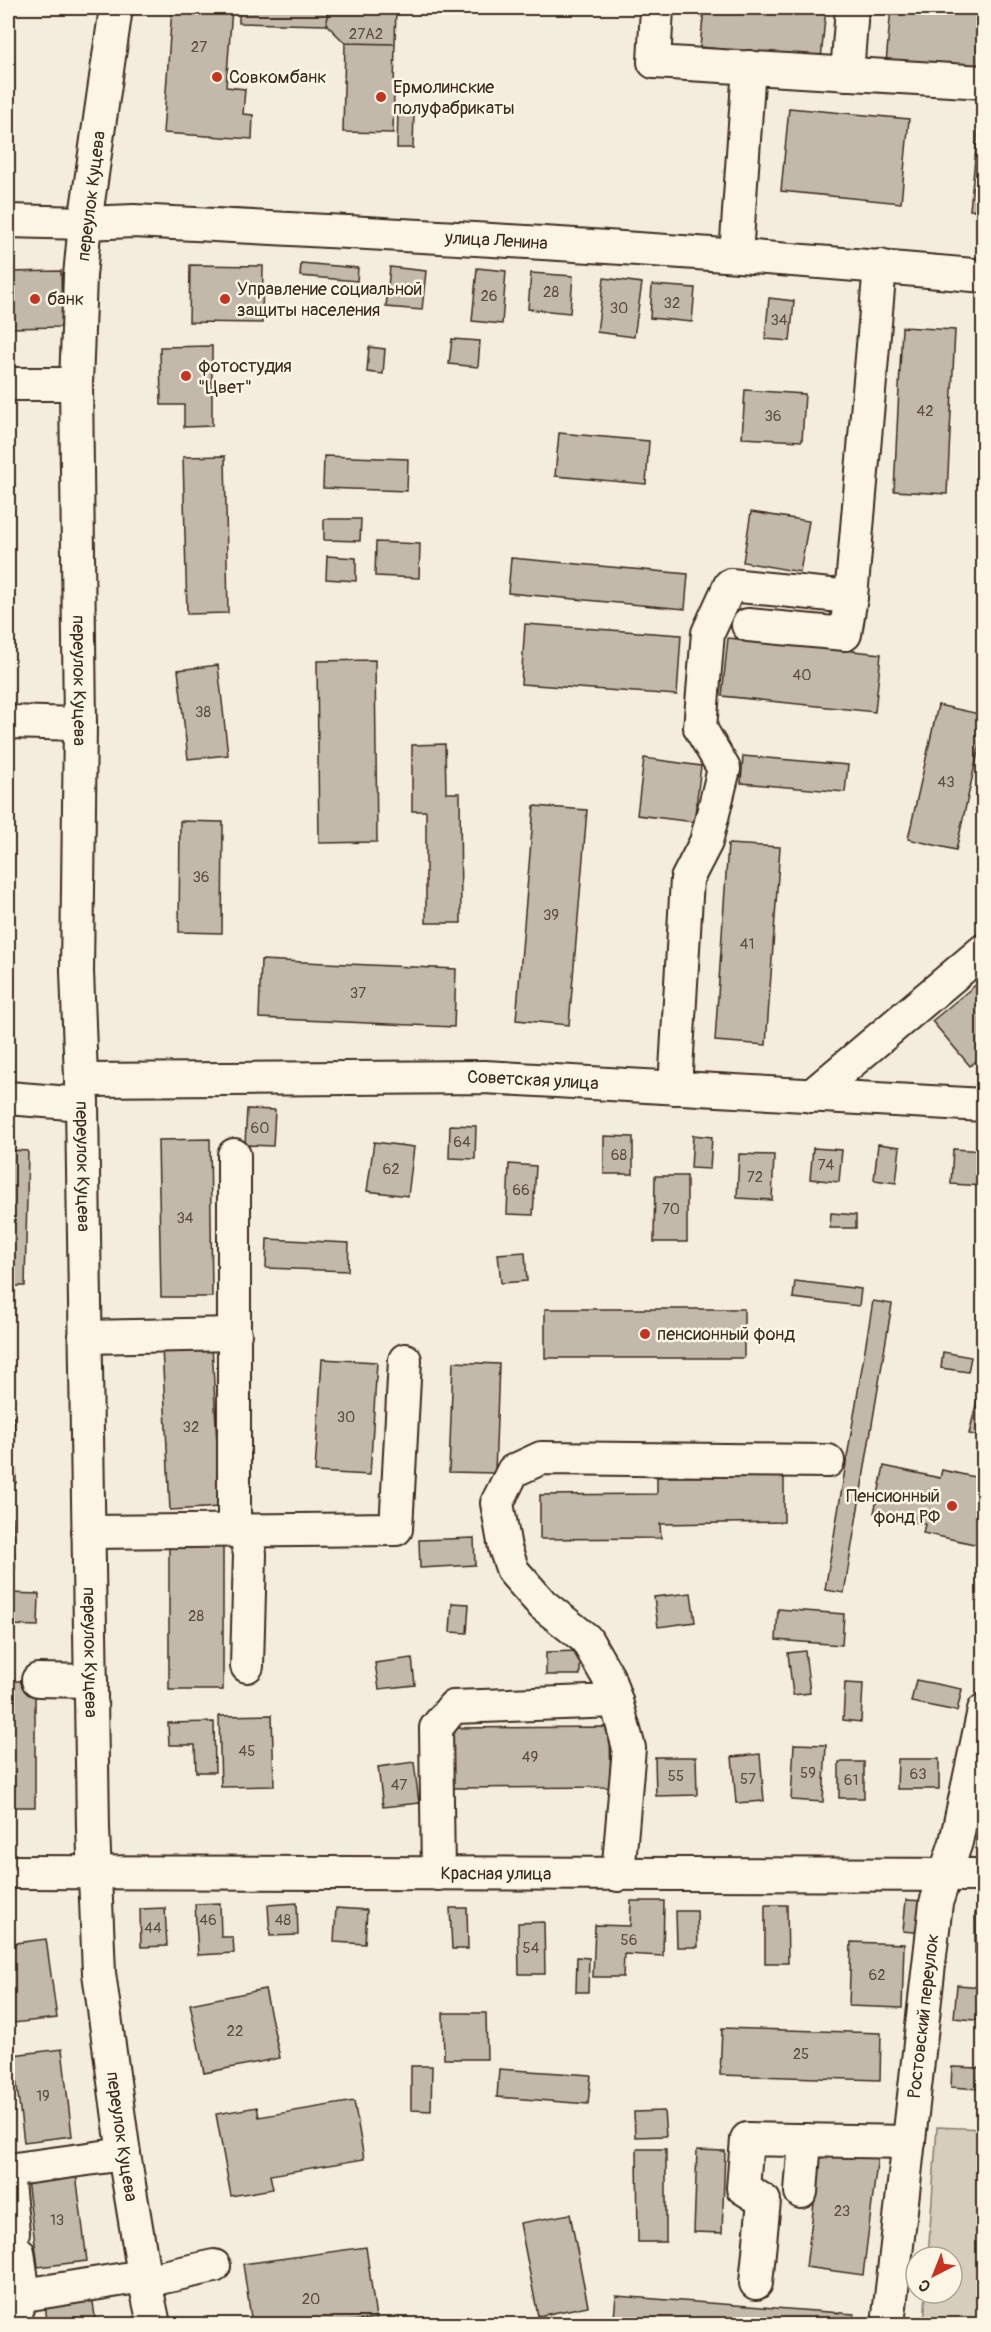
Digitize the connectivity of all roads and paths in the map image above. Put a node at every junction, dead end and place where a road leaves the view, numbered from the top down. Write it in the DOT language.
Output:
graph roads {
  1 [pos="116,8"];
  2 [pos="657,8"];
  3 [pos="852,8"];
  4 [pos="749,68"];
  5 [pos="846,74"];
  6 [pos="984,82"];
  7 [pos="8,221"];
  8 [pos="85,223"];
  9 [pos="736,255"];
  10 [pos="880,266"];
  11 [pos="984,276"];
  12 [pos="8,384"];
  13 [pos="76,384"];
  14 [pos="850,597"];
  15 [pos="748,625"];
  16 [pos="8,722"];
  17 [pos="80,724"];
  18 [pos="984,950"];
  19 [pos="675,1088"];
  20 [pos="81,1092"];
  21 [pos="811,1096"];
  22 [pos="8,1098"];
  23 [pos="984,1105"];
  24 [pos="234,1155"];
  25 [pos="235,1334"];
  26 [pos="85,1337"];
  27 [pos="405,1360"];
  28 [pos="828,1461"];
  29 [pos="239,1531"];
  30 [pos="88,1533"];
  31 [pos="247,1666"];
  32 [pos="38,1680"];
  33 [pos="91,1681"];
  34 [pos="616,1701"];
  35 [pos="984,1710"];
  36 [pos="8,1872"];
  37 [pos="95,1874"];
  38 [pos="438,1874"];
  39 [pos="947,1874"];
  40 [pos="618,1875"];
  41 [pos="984,1875"];
  42 [pos="805,2140"];
  43 [pos="909,2142"];
  44 [pos="124,2154"];
  45 [pos="8,2170"];
  46 [pos="8,2183"];
  47 [pos="801,2192"];
  48 [pos="214,2266"];
  49 [pos="144,2278"];
  50 [pos="756,2283"];
  51 [pos="20,2310"];
  52 [pos="154,2325"];
  53 [pos="888,2325"];
  1 -- 8 [label="street, переулок Куцева"];
  2 -- 4 [label="street"];
  3 -- 5 [label="street"];
  4 -- 5 [label="street"];
  4 -- 9 [label="street"];
  5 -- 6 [label="street"];
  7 -- 8 [label="street, улица Ленина"];
  8 -- 9 [label="street, улица Ленина"];
  8 -- 13 [label="street, переулок Куцева"];
  9 -- 10 [label="street, улица Ленина"];
  10 -- 11 [label="street, улица Ленина"];
  10 -- 14 [label="street"];
  12 -- 13 [label="street"];
  13 -- 17 [label="street, переулок Куцева"];
  14 -- 15 [label="street"];
  14 -- 19 [label="street"];
  16 -- 17 [label="street"];
  17 -- 20 [label="street, переулок Куцева"];
  18 -- 21 [label="street"];
  19 -- 20 [label="street, Советская улица"];
  19 -- 21 [label="street, Советская улица"];
  20 -- 22 [label="street, Советская улица"];
  20 -- 26 [label="street, переулок Куцева"];
  21 -- 23 [label="street, Советская улица"];
  24 -- 25 [label="street"];
  25 -- 26 [label="street"];
  25 -- 29 [label="street"];
  26 -- 30 [label="street, переулок Куцева"];
  27 -- 29 [label="street"];
  28 -- 34 [label="street"];
  29 -- 30 [label="street"];
  29 -- 31 [label="street"];
  30 -- 33 [label="street, переулок Куцева"];
  32 -- 33 [label="street"];
  33 -- 37 [label="street, переулок Куцева"];
  34 -- 38 [label="street"];
  34 -- 40 [label="street"];
  35 -- 39 [label="street, Ростовский переулок"];
  36 -- 37 [label="street, Красная улица"];
  37 -- 38 [label="street, Красная улица"];
  37 -- 44 [label="street, переулок Куцева"];
  38 -- 40 [label="street, Красная улица"];
  39 -- 40 [label="street, Красная улица"];
  39 -- 41 [label="street, Красная улица"];
  39 -- 43 [label="street, Ростовский переулок"];
  42 -- 43 [label="street"];
  42 -- 47 [label="street"];
  42 -- 50 [label="street"];
  43 -- 53 [label="street, Ростовский переулок"];
  44 -- 45 [label="street"];
  44 -- 49 [label="street, переулок Куцева"];
  46 -- 51 [label="street"];
  48 -- 49 [label="street"];
  49 -- 51 [label="street"];
  49 -- 52 [label="street, переулок Куцева"];
}
